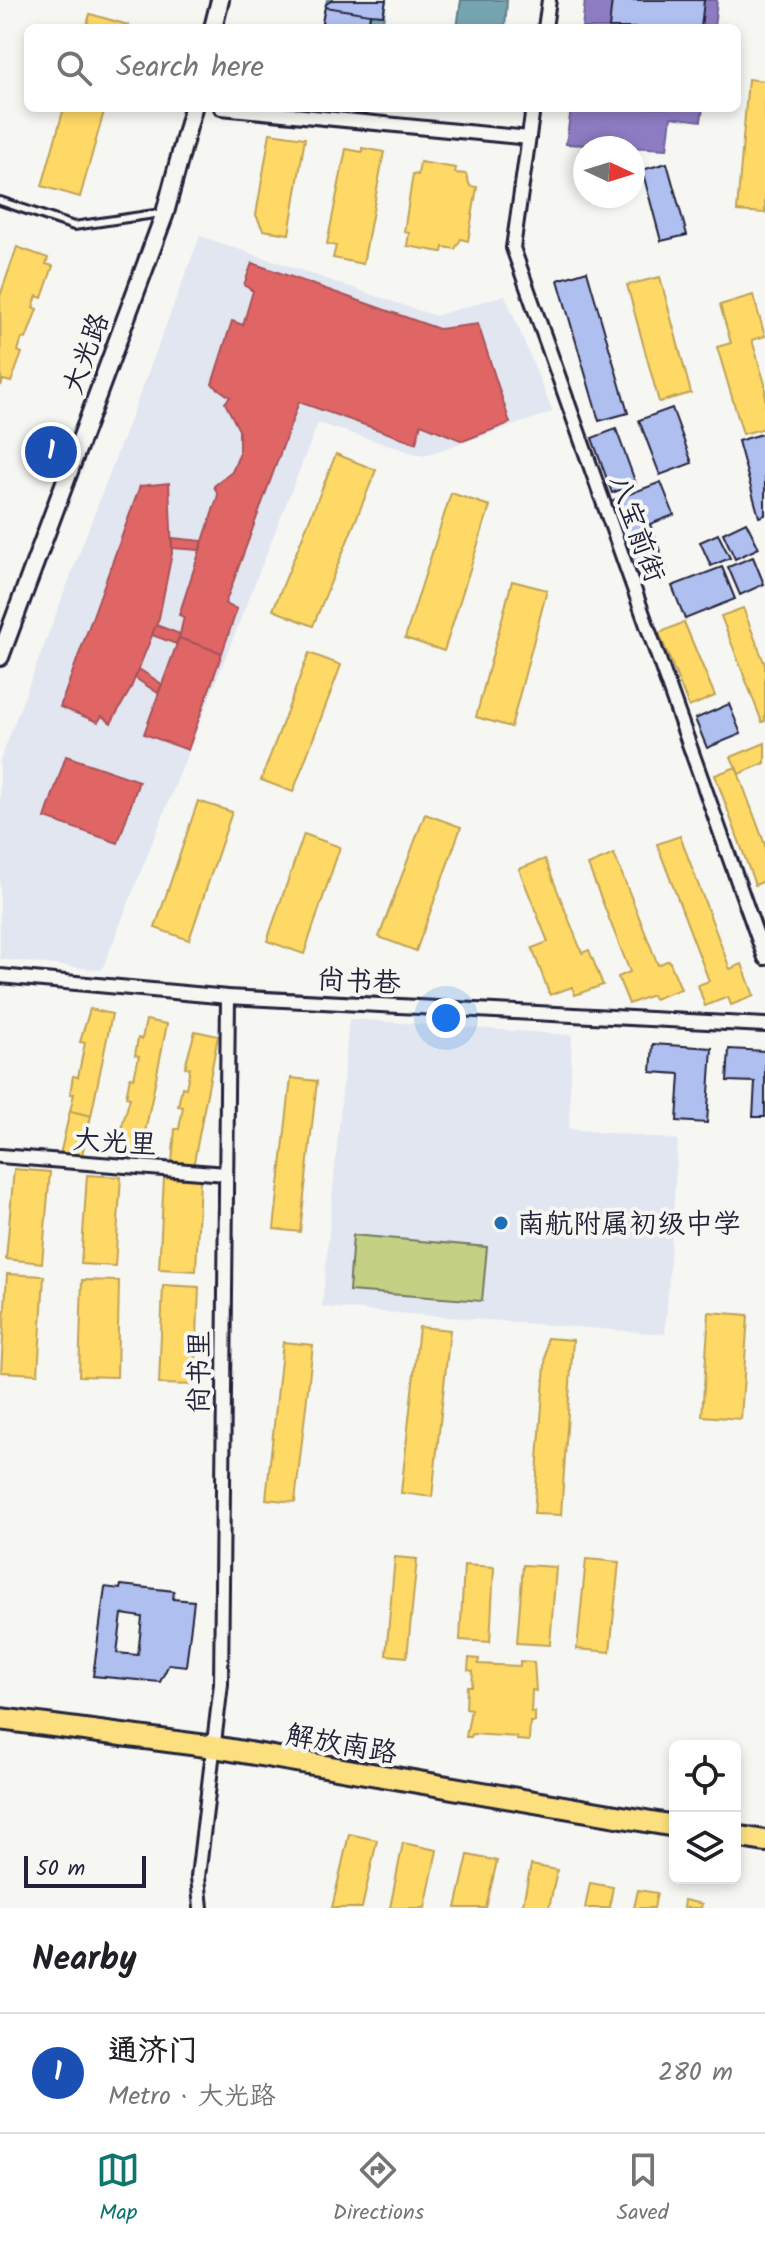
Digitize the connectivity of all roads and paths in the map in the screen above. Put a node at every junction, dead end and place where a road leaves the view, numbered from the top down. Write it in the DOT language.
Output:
graph roads {
  1 [pos="220,0"];
  2 [pos="549,0"];
  3 [pos="214,24"];
  4 [pos="546,24"];
  5 [pos="192,112"];
  6 [pos="262,112"];
  7 [pos="532,112"];
  8 [pos="529,138"];
  9 [pos="0,201"];
  10 [pos="165,213"];
  11 [pos="0,657"];
  12 [pos="765,958"];
  13 [pos="0,976"];
  14 [pos="228,997"];
  15 [pos="765,1025"];
  16 [pos="0,1156"];
  17 [pos="226,1174"];
  18 [pos="0,1719"];
  19 [pos="214,1747"];
  20 [pos="669,1825"];
  21 [pos="741,1837"];
  22 [pos="765,1841"];
  23 [pos="201,1908"];
  1 -- 3 [label="street"];
  2 -- 4 [label="street"];
  5 -- 10 [label="street, 大光路"];
  6 -- 8 [label="street"];
  7 -- 8 [label="street, 八宝前街"];
  8 -- 12 [label="street, 八宝前街"];
  9 -- 10 [label="lane"];
  10 -- 11 [label="street, 大光路"];
  13 -- 14 [label="street, 尚书巷"];
  14 -- 15 [label="street, 尚书巷"];
  14 -- 17 [label="street, 尚书里"];
  16 -- 17 [label="street, 大光里"];
  17 -- 19 [label="street, 尚书里"];
  18 -- 19 [label="street, 解放南路"];
  19 -- 20 [label="street, 解放南路"];
  19 -- 23 [label="street, 尚书里"];
  21 -- 22 [label="street"];
}
